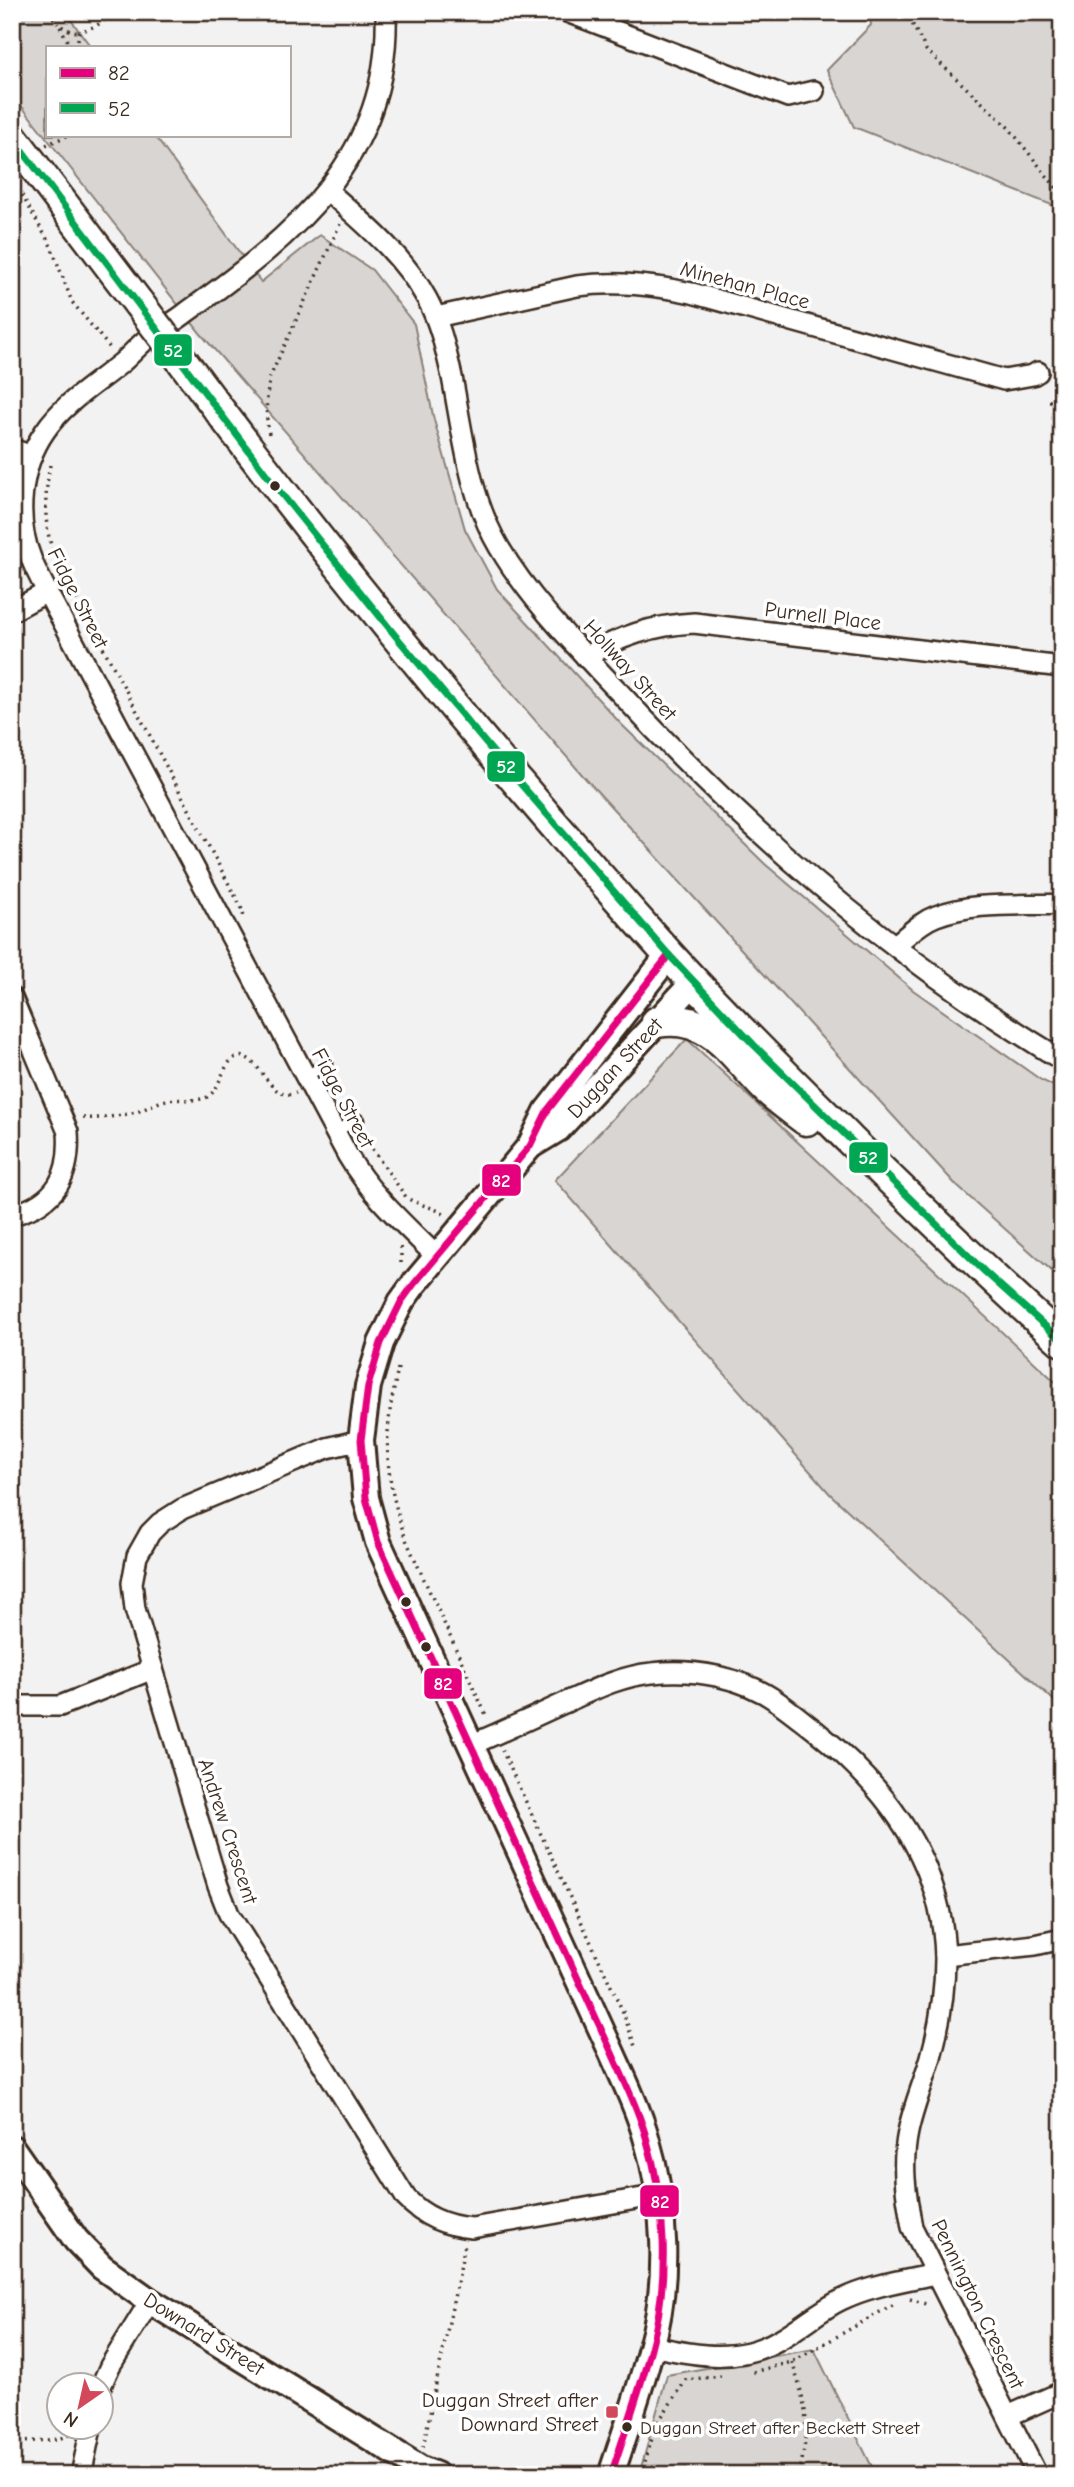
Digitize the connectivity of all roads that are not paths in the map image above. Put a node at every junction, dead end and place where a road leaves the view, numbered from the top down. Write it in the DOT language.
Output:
graph roads {
  1 [pos="386,12"];
  2 [pos="568,12"];
  3 [pos="814,91"];
  4 [pos="12,137"];
  5 [pos="328,191"];
  6 [pos="436,317"];
  7 [pos="1038,372"];
  8 [pos="12,449"];
  9 [pos="32,456"];
  10 [pos="47,592"];
  11 [pos="12,611"];
  12 [pos="586,657"];
  13 [pos="1062,667"];
  14 [pos="1062,905"];
  15 [pos="895,945"];
  16 [pos="669,955"];
  17 [pos="695,982"];
  18 [pos="12,998"];
  19 [pos="657,1022"];
  20 [pos="1062,1060"];
  21 [pos="327,1064"];
  22 [pos="308,1081"];
  23 [pos="358,1120"];
  24 [pos="335,1131"];
  25 [pos="853,1143"];
  26 [pos="530,1146"];
  27 [pos="12,1215"];
  28 [pos="436,1256"];
  29 [pos="1062,1342"];
  30 [pos="360,1440"];
  31 [pos="153,1669"];
  32 [pos="12,1706"];
  33 [pos="471,1745"];
  34 [pos="1062,1939"];
  35 [pos="945,1955"];
  36 [pos="12,2148"];
  37 [pos="659,2195"];
  38 [pos="935,2274"];
  39 [pos="150,2301"];
  40 [pos="652,2346"];
  41 [pos="107,2372"];
  42 [pos="1062,2392"];
  43 [pos="1008,2416"];
  44 [pos="88,2442"];
  45 [pos="442,2470"];
  46 [pos="81,2475"];
  47 [pos="611,2475"];
  48 [pos="1037,2475"];
  1 -- 5 [label="street, Fidge Street"];
  2 -- 3 [label="street"];
  4 -- 16 [label="main road, bridge"];
  5 -- 6 [label="street, Hollway Street"];
  5 -- 9 [label="street, Fidge Street"];
  6 -- 7 [label="street, Minehan Place"];
  6 -- 12 [label="street, Hollway Street"];
  8 -- 9 [label="street"];
  9 -- 10 [label="street, Fidge Street"];
  10 -- 11 [label="street"];
  10 -- 22 [label="street, Fidge Street"];
  12 -- 13 [label="street, Purnell Place"];
  12 -- 15 [label="street, Hollway Street"];
  14 -- 15 [label="street"];
  15 -- 20 [label="street, Hollway Street"];
  16 -- 17 [label="main road"];
  16 -- 26 [label="street, Duggan Street"];
  17 -- 19 [label="street, Duggan Street"];
  17 -- 25 [label="main road"];
  18 -- 27 [label="street"];
  19 -- 25 [label="main road"];
  19 -- 26 [label="street, Duggan Street"];
  21 -- 22 [label="lane"];
  22 -- 24 [label="street, Fidge Street"];
  23 -- 24 [label="lane"];
  24 -- 28 [label="street, Fidge Street"];
  25 -- 29 [label="main road"];
  26 -- 28 [label="street, Duggan Street"];
  28 -- 30 [label="street, Duggan Street"];
  30 -- 31 [label="street, Andrew Crescent"];
  30 -- 33 [label="street, Duggan Street"];
  31 -- 32 [label="street"];
  31 -- 37 [label="street, Andrew Crescent"];
  33 -- 35 [label="street, Pennington Crescent"];
  33 -- 37 [label="street, Duggan Street"];
  34 -- 35 [label="street"];
  35 -- 38 [label="street, Pennington Crescent"];
  36 -- 39 [label="street, Downard Street"];
  37 -- 40 [label="street, Duggan Street"];
  38 -- 40 [label="street"];
  38 -- 43 [label="street, Pennington Crescent"];
  39 -- 41 [label="street"];
  39 -- 45 [label="street, Downard Street"];
  40 -- 47 [label="street, Duggan Street"];
  42 -- 43 [label="street"];
  43 -- 48 [label="street, Pennington Crescent"];
  44 -- 46 [label="street"];
}
